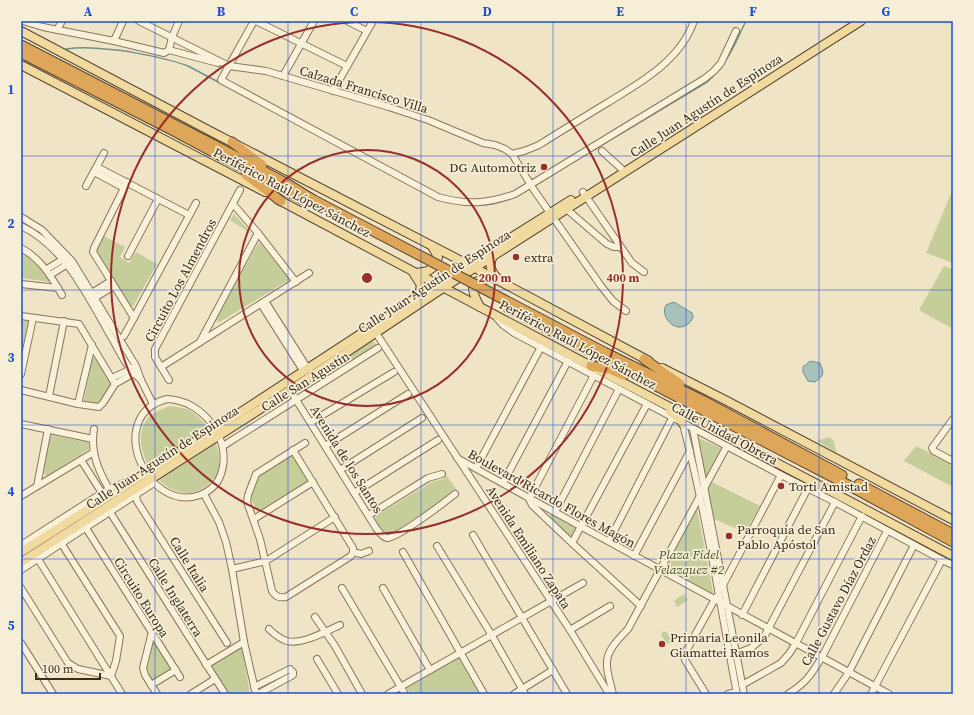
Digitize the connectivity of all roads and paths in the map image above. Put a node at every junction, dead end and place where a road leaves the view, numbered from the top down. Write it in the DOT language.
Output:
graph roads {
  1 [pos="23,21"];
  2 [pos="62,21"];
  3 [pos="123,21"];
  4 [pos="139,21"];
  5 [pos="180,21"];
  6 [pos="255,21"];
  7 [pos="314,21"];
  8 [pos="347,21"];
  9 [pos="373,21"];
  10 [pos="694,21"];
  11 [pos="852,21"];
  12 [pos="861,21"];
  13 [pos="57,30"];
  14 [pos="21,31"];
  15 [pos="367,31"];
  16 [pos="736,31"];
  17 [pos="172,37"];
  18 [pos="114,41"];
  19 [pos="301,44"];
  20 [pos="21,45"];
  21 [pos="169,50"];
  22 [pos="21,53"];
  23 [pos="21,65"];
  24 [pos="229,66"];
  25 [pos="347,66"];
  26 [pos="283,76"];
  27 [pos="339,81"];
  28 [pos="333,91"];
  29 [pos="348,95"];
  30 [pos="232,142"];
  31 [pos="602,151"];
  32 [pos="104,153"];
  33 [pos="512,154"];
  34 [pos="219,156"];
  35 [pos="95,169"];
  36 [pos="623,170"];
  37 [pos="286,183"];
  38 [pos="126,185"];
  39 [pos="86,186"];
  40 [pos="532,187"];
  41 [pos="240,190"];
  42 [pos="585,194"];
  43 [pos="158,199"];
  44 [pos="281,201"];
  45 [pos="311,201"];
  46 [pos="196,203"];
  47 [pos="233,204"];
  48 [pos="564,208"];
  49 [pos="190,215"];
  50 [pos="552,215"];
  51 [pos="21,217"];
  52 [pos="21,226"];
  53 [pos="258,233"];
  54 [pos="432,246"];
  55 [pos="620,246"];
  56 [pos="21,248"];
  57 [pos="128,256"];
  58 [pos="451,256"];
  59 [pos="493,256"];
  60 [pos="67,260"];
  61 [pos="471,267"];
  62 [pos="409,269"];
  63 [pos="48,272"];
  64 [pos="455,272"];
  65 [pos="644,272"];
  66 [pos="309,273"];
  67 [pos="417,273"];
  68 [pos="492,278"];
  69 [pos="296,282"];
  70 [pos="501,282"];
  71 [pos="21,284"];
  72 [pos="113,284"];
  73 [pos="440,286"];
  74 [pos="58,288"];
  75 [pos="62,295"];
  76 [pos="419,296"];
  77 [pos="91,297"];
  78 [pos="263,302"];
  79 [pos="480,307"];
  80 [pos="626,311"];
  81 [pos="492,314"];
  82 [pos="21,316"];
  83 [pos="33,318"];
  84 [pos="134,318"];
  85 [pos="64,321"];
  86 [pos="380,321"];
  87 [pos="363,333"];
  88 [pos="376,333"];
  89 [pos="124,336"];
  90 [pos="199,343"];
  91 [pos="92,345"];
  92 [pos="541,347"];
  93 [pos="24,348"];
  94 [pos="378,348"];
  95 [pos="604,355"];
  96 [pos="644,359"];
  97 [pos="568,361"];
  98 [pos="161,367"];
  99 [pos="134,370"];
  100 [pos="306,370"];
  101 [pos="592,371"];
  102 [pos="394,372"];
  103 [pos="21,374"];
  104 [pos="169,380"];
  105 [pos="114,381"];
  106 [pos="620,389"];
  107 [pos="21,390"];
  108 [pos="290,390"];
  109 [pos="669,392"];
  110 [pos="408,394"];
  111 [pos="49,396"];
  112 [pos="654,398"];
  113 [pos="297,400"];
  114 [pos="704,401"];
  115 [pos="78,404"];
  116 [pos="153,404"];
  117 [pos="647,404"];
  118 [pos="422,418"];
  119 [pos="672,418"];
  120 [pos="953,418"];
  121 [pos="311,422"];
  122 [pos="21,424"];
  123 [pos="684,424"];
  124 [pos="950,427"];
  125 [pos="48,429"];
  126 [pos="94,429"];
  127 [pos="693,429"];
  128 [pos="217,432"];
  129 [pos="93,439"];
  130 [pos="438,440"];
  131 [pos="305,442"];
  132 [pos="223,446"];
  133 [pos="325,446"];
  134 [pos="727,446"];
  135 [pos="293,450"];
  136 [pos="690,451"];
  137 [pos="94,452"];
  138 [pos="457,458"];
  139 [pos="81,460"];
  140 [pos="953,461"];
  141 [pos="476,468"];
  142 [pos="340,470"];
  143 [pos="442,474"];
  144 [pos="781,475"];
  145 [pos="148,477"];
  146 [pos="313,482"];
  147 [pos="502,483"];
  148 [pos="37,486"];
  149 [pos="704,488"];
  150 [pos="808,488"];
  151 [pos="110,489"];
  152 [pos="354,493"];
  153 [pos="102,494"];
  154 [pos="204,494"];
  155 [pos="455,494"];
  156 [pos="136,495"];
  157 [pos="21,496"];
  158 [pos="700,496"];
  159 [pos="529,499"];
  160 [pos="835,502"];
  161 [pos="856,504"];
  162 [pos="844,507"];
  163 [pos="110,512"];
  164 [pos="555,512"];
  165 [pos="368,516"];
  166 [pos="862,516"];
  167 [pos="334,517"];
  168 [pos="913,517"];
  169 [pos="254,519"];
  170 [pos="953,520"];
  171 [pos="581,526"];
  172 [pos="86,528"];
  173 [pos="887,530"];
  174 [pos="953,534"];
  175 [pos="473,535"];
  176 [pos="60,541"];
  177 [pos="609,541"];
  178 [pos="953,542"];
  179 [pos="572,543"];
  180 [pos="21,545"];
  181 [pos="914,545"];
  182 [pos="438,546"];
  183 [pos="369,551"];
  184 [pos="21,552"];
  185 [pos="353,552"];
  186 [pos="403,552"];
  187 [pos="634,556"];
  188 [pos="953,556"];
  189 [pos="38,559"];
  190 [pos="942,560"];
  191 [pos="266,561"];
  192 [pos="953,564"];
  193 [pos="22,566"];
  194 [pos="232,569"];
  195 [pos="661,570"];
  196 [pos="583,583"];
  197 [pos="722,586"];
  198 [pos="21,588"];
  199 [pos="342,588"];
  200 [pos="383,588"];
  201 [pos="718,593"];
  202 [pos="551,600"];
  203 [pos="715,600"];
  204 [pos="723,604"];
  205 [pos="610,606"];
  206 [pos="640,606"];
  207 [pos="742,615"];
  208 [pos="315,617"];
  209 [pos="521,617"];
  210 [pos="340,624"];
  211 [pos="769,629"];
  212 [pos="269,630"];
  213 [pos="570,630"];
  214 [pos="152,632"];
  215 [pos="326,632"];
  216 [pos="491,634"];
  217 [pos="21,642"];
  218 [pos="244,642"];
  219 [pos="227,643"];
  220 [pos="796,643"];
  221 [pos="461,652"];
  222 [pos="733,655"];
  223 [pos="822,657"];
  224 [pos="318,659"];
  225 [pos="206,665"];
  226 [pos="176,670"];
  227 [pos="430,670"];
  228 [pos="553,670"];
  229 [pos="849,672"];
  230 [pos="112,676"];
  231 [pos="180,677"];
  232 [pos="215,679"];
  233 [pos="152,685"];
  234 [pos="742,685"];
  235 [pos="254,687"];
  236 [pos="401,687"];
  237 [pos="876,687"];
  238 [pos="524,691"];
  239 [pos="737,693"];
  240 [pos="54,694"];
  241 [pos="122,694"];
  242 [pos="157,694"];
  243 [pos="191,694"];
  244 [pos="225,694"];
  245 [pos="257,694"];
  246 [pos="338,694"];
  247 [pos="362,694"];
  248 [pos="388,694"];
  249 [pos="405,694"];
  250 [pos="484,694"];
  251 [pos="514,694"];
  252 [pos="567,694"];
  253 [pos="610,694"];
  254 [pos="613,694"];
  255 [pos="706,694"];
  256 [pos="728,694"];
  257 [pos="744,694"];
  258 [pos="788,694"];
  259 [pos="834,694"];
  260 [pos="871,694"];
  261 [pos="889,694"];
  1 -- 13 [label="street"];
  2 -- 13 [label="street"];
  3 -- 18 [label="street"];
  4 -- 17 [label="street, Calzada Francisco Villa"];
  5 -- 17 [label="street"];
  6 -- 19 [label="street"];
  6 -- 24 [label="street"];
  7 -- 19 [label="street"];
  8 -- 15 [label="street"];
  9 -- 15 [label="street"];
  10 -- 33 [label="street"];
  11 -- 36 [label="main road, Calle Juan Agustín de Espinoza"];
  12 -- 36 [label="main road, Calle Juan Agustín de Espinoza"];
  13 -- 18 [label="street"];
  14 -- 30 [label="main road"];
  15 -- 25 [label="street"];
  16 -- 40 [label="street"];
  17 -- 21 [label="street"];
  17 -- 24 [label="street, Calzada Francisco Villa"];
  18 -- 21 [label="street"];
  19 -- 25 [label="street"];
  19 -- 26 [label="street"];
  20 -- 37 [label="highway, Periférico Raúl López Sánchez"];
  21 -- 24 [label="street"];
  22 -- 34 [label="highway, Periférico Raúl López Sánchez"];
  23 -- 44 [label="main road, Periférico Raúl López Sánchez"];
  24 -- 26 [label="street, Calzada Francisco Villa"];
  24 -- 40 [label="street"];
  25 -- 27 [label="street"];
  26 -- 28 [label="street, Calzada Francisco Villa"];
  27 -- 28 [label="street"];
  27 -- 29 [label="street"];
  28 -- 29 [label="street, Calzada Francisco Villa"];
  29 -- 33 [label="street, Calzada Francisco Villa"];
  30 -- 37 [label="highway"];
  30 -- 54 [label="main road"];
  31 -- 36 [label="street"];
  32 -- 35 [label="street"];
  33 -- 40 [label="street"];
  34 -- 44 [label="highway"];
  34 -- 45 [label="highway, Periférico Raúl López Sánchez"];
  35 -- 38 [label="street"];
  35 -- 39 [label="street"];
  36 -- 42 [label="main road, Calle Juan Agustín de Espinoza"];
  37 -- 45 [label="highway, Periférico Raúl López Sánchez"];
  38 -- 43 [label="street"];
  38 -- 72 [label="street"];
  40 -- 50 [label="street"];
  41 -- 47 [label="street, Circuito Los Almendros"];
  42 -- 48 [label="main road, Calle Juan Agustín de Espinoza"];
  42 -- 55 [label="street"];
  43 -- 49 [label="street"];
  43 -- 57 [label="street"];
  44 -- 62 [label="main road, Periférico Raúl López Sánchez"];
  45 -- 95 [label="highway, Periférico Raúl López Sánchez, bridge"];
  46 -- 49 [label="street"];
  47 -- 53 [label="street"];
  47 -- 98 [label="street, Circuito Los Almendros"];
  48 -- 50 [label="main road, Calle Juan Agustín de Espinoza"];
  48 -- 55 [label="street"];
  49 -- 84 [label="street"];
  50 -- 59 [label="main road, Calle Juan Agustín de Espinoza"];
  50 -- 61 [label="main road, Calle Juan Agustín de Espinoza"];
  50 -- 80 [label="street"];
  51 -- 60 [label="street"];
  52 -- 60 [label="street"];
  53 -- 69 [label="street"];
  53 -- 90 [label="street"];
  54 -- 58 [label="main road"];
  54 -- 67 [label="main road"];
  55 -- 65 [label="street"];
  56 -- 63 [label="street"];
  58 -- 61 [label="main road"];
  58 -- 64 [label="main road"];
  59 -- 61 [label="main road, Calle Juan Agustín de Espinoza"];
  59 -- 70 [label="main road"];
  60 -- 63 [label="street"];
  60 -- 77 [label="street"];
  61 -- 64 [label="main road, Calle Juan Agustín de Espinoza"];
  61 -- 68 [label="main road"];
  61 -- 73 [label="main road, Calle Juan Agustín de Espinoza"];
  62 -- 67 [label="main road, Periférico Raúl López Sánchez"];
  62 -- 76 [label="main road"];
  63 -- 74 [label="street"];
  64 -- 73 [label="main road, Calle Juan Agustín de Espinoza"];
  66 -- 69 [label="street"];
  67 -- 73 [label="main road, Periférico Raúl López Sánchez"];
  68 -- 70 [label="main road"];
  68 -- 79 [label="main road"];
  69 -- 78 [label="street"];
  70 -- 96 [label="main road"];
  71 -- 74 [label="street"];
  72 -- 77 [label="street"];
  72 -- 84 [label="street"];
  73 -- 76 [label="main road, Calle Juan Agustín de Espinoza"];
  73 -- 79 [label="main road, Periférico Raúl López Sánchez"];
  73 -- 88 [label="main road, Calle Juan Agustín de Espinoza"];
  74 -- 75 [label="street"];
  76 -- 86 [label="main road, Calle Juan Agustín de Espinoza"];
  77 -- 99 [label="street"];
  78 -- 90 [label="street"];
  78 -- 100 [label="street"];
  79 -- 81 [label="main road, Periférico Raúl López Sánchez"];
  81 -- 92 [label="street, Calle Unidad Obrera"];
  81 -- 101 [label="main road, Periférico Raúl López Sánchez"];
  82 -- 83 [label="street"];
  83 -- 85 [label="street"];
  83 -- 93 [label="street"];
  84 -- 89 [label="street"];
  85 -- 91 [label="street"];
  85 -- 111 [label="street"];
  86 -- 87 [label="main road, Calle Juan Agustín de Espinoza"];
  86 -- 88 [label="main road"];
  87 -- 88 [label="main road"];
  87 -- 100 [label="main road, Calle Juan Agustín de Espinoza"];
  88 -- 108 [label="main road, Calle Juan Agustín de Espinoza"];
  88 -- 138 [label="street, Avenida Emiliano Zapata"];
  90 -- 98 [label="street"];
  91 -- 105 [label="street"];
  91 -- 115 [label="street"];
  92 -- 97 [label="street, Calle Unidad Obrera"];
  92 -- 141 [label="street"];
  93 -- 103 [label="street"];
  94 -- 113 [label="street, Calle San Agustín"];
  95 -- 109 [label="highway, Periférico Raúl López Sánchez"];
  95 -- 114 [label="highway, Periférico Raúl López Sánchez"];
  96 -- 114 [label="highway"];
  96 -- 170 [label="main road"];
  97 -- 101 [label="street, Calle Unidad Obrera"];
  97 -- 147 [label="street"];
  98 -- 104 [label="street, Circuito Los Almendros"];
  99 -- 105 [label="street"];
  99 -- 116 [label="street"];
  100 -- 128 [label="main road, Calle Juan Agustín de Espinoza"];
  101 -- 106 [label="street, Calle Unidad Obrera"];
  101 -- 109 [label="highway"];
  101 -- 112 [label="main road, Periférico Raúl López Sánchez"];
  101 -- 159 [label="street"];
  102 -- 121 [label="street"];
  105 -- 115 [label="street"];
  106 -- 117 [label="street, Calle Unidad Obrera"];
  106 -- 164 [label="street"];
  107 -- 111 [label="street"];
  108 -- 113 [label="street, Avenida de los Santos"];
  108 -- 128 [label="main road, Calle Juan Agustín de Espinoza"];
  109 -- 168 [label="highway, Periférico Raúl López Sánchez"];
  110 -- 133 [label="street"];
  111 -- 115 [label="street"];
  112 -- 123 [label="main road"];
  112 -- 161 [label="main road, Periférico Raúl López Sánchez"];
  113 -- 121 [label="street, Avenida de los Santos"];
  113 -- 132 [label="street, Calle San Agustín"];
  114 -- 168 [label="highway, Periférico Raúl López Sánchez"];
  116 -- 128 [label="street"];
  116 -- 145 [label="street"];
  117 -- 119 [label="street, Calle Unidad Obrera"];
  117 -- 171 [label="street"];
  118 -- 142 [label="street"];
  119 -- 123 [label="street, Calle Unidad Obrera"];
  119 -- 177 [label="street"];
  120 -- 124 [label="street"];
  121 -- 133 [label="street, Avenida de los Santos"];
  122 -- 125 [label="street"];
  123 -- 127 [label="street, Calle Unidad Obrera"];
  123 -- 136 [label="street"];
  124 -- 140 [label="street"];
  125 -- 129 [label="street"];
  125 -- 148 [label="street"];
  126 -- 129 [label="street"];
  127 -- 134 [label="street, Calle Unidad Obrera"];
  127 -- 149 [label="street"];
  128 -- 132 [label="street"];
  128 -- 145 [label="main road, Calle Juan Agustín de Espinoza"];
  129 -- 137 [label="street"];
  130 -- 152 [label="street"];
  131 -- 135 [label="street"];
  132 -- 154 [label="street"];
  133 -- 142 [label="street, Avenida de los Santos"];
  134 -- 144 [label="street, Calle Unidad Obrera"];
  134 -- 149 [label="street"];
  135 -- 146 [label="street"];
  135 -- 169 [label="street"];
  136 -- 158 [label="street"];
  136 -- 187 [label="street"];
  137 -- 139 [label="street"];
  137 -- 151 [label="street"];
  138 -- 141 [label="street, Boulevard Ricardo Flores Magón"];
  138 -- 202 [label="street, Avenida Emiliano Zapata"];
  139 -- 148 [label="street"];
  139 -- 153 [label="street"];
  141 -- 147 [label="street, Boulevard Ricardo Flores Magón"];
  142 -- 152 [label="street, Avenida de los Santos"];
  143 -- 165 [label="street"];
  144 -- 150 [label="street, Calle Unidad Obrera"];
  144 -- 197 [label="street"];
  145 -- 151 [label="street"];
  145 -- 154 [label="street"];
  145 -- 156 [label="street"];
  145 -- 176 [label="main road, Calle Juan Agustín de Espinoza"];
  145 -- 184 [label="main road, Calle Juan Agustín de Espinoza"];
  146 -- 167 [label="street"];
  146 -- 169 [label="street"];
  147 -- 159 [label="street, Boulevard Ricardo Flores Magón"];
  148 -- 157 [label="street"];
  149 -- 158 [label="street"];
  149 -- 197 [label="street"];
  150 -- 160 [label="street, Calle Unidad Obrera"];
  150 -- 207 [label="street"];
  151 -- 153 [label="street"];
  152 -- 165 [label="street, Avenida de los Santos"];
  153 -- 180 [label="street"];
  154 -- 194 [label="street"];
  155 -- 165 [label="street, Avenida de los Santos"];
  156 -- 163 [label="street"];
  156 -- 219 [label="street, Calle Italia"];
  158 -- 195 [label="street"];
  158 -- 201 [label="street"];
  159 -- 164 [label="street, Boulevard Ricardo Flores Magón"];
  159 -- 179 [label="street"];
  160 -- 162 [label="street, Calle Unidad Obrera"];
  160 -- 211 [label="street"];
  161 -- 162 [label="main road"];
  161 -- 188 [label="main road, Periférico Raúl López Sánchez"];
  162 -- 166 [label="street, Calle Unidad Obrera"];
  163 -- 172 [label="street"];
  163 -- 225 [label="street, Calle Inglaterra"];
  164 -- 171 [label="street, Boulevard Ricardo Flores Magón"];
  166 -- 173 [label="street, Calle Unidad Obrera"];
  166 -- 220 [label="street"];
  167 -- 185 [label="street"];
  167 -- 191 [label="street"];
  168 -- 174 [label="highway, Periférico Raúl López Sánchez"];
  168 -- 178 [label="highway, Periférico Raúl López Sánchez"];
  169 -- 191 [label="street"];
  171 -- 177 [label="street, Boulevard Ricardo Flores Magón"];
  171 -- 179 [label="street"];
  172 -- 176 [label="street"];
  172 -- 214 [label="street, Circuito Europa"];
  173 -- 181 [label="street, Calle Unidad Obrera"];
  173 -- 223 [label="street, Calle Gustavo Díaz Ordaz"];
  175 -- 209 [label="street"];
  176 -- 189 [label="street"];
  176 -- 193 [label="main road, Calle Juan Agustín de Espinoza"];
  176 -- 230 [label="street"];
  177 -- 187 [label="street, Boulevard Ricardo Flores Magón"];
  179 -- 206 [label="street"];
  181 -- 190 [label="street, Calle Unidad Obrera"];
  181 -- 229 [label="street"];
  182 -- 216 [label="street"];
  183 -- 185 [label="street"];
  185 -- 191 [label="street"];
  186 -- 221 [label="street"];
  187 -- 195 [label="street, Boulevard Ricardo Flores Magón"];
  189 -- 193 [label="street"];
  189 -- 230 [label="street"];
  190 -- 192 [label="street, Calle Unidad Obrera"];
  190 -- 237 [label="street"];
  191 -- 194 [label="street"];
  194 -- 218 [label="street"];
  195 -- 203 [label="street, Boulevard Ricardo Flores Magón"];
  195 -- 206 [label="street"];
  196 -- 202 [label="street"];
  197 -- 201 [label="street"];
  197 -- 204 [label="street"];
  198 -- 230 [label="street"];
  199 -- 236 [label="street"];
  200 -- 227 [label="street"];
  201 -- 203 [label="street"];
  201 -- 204 [label="street"];
  202 -- 209 [label="street"];
  202 -- 213 [label="street, Avenida Emiliano Zapata"];
  203 -- 204 [label="street, Boulevard Ricardo Flores Magón"];
  203 -- 255 [label="street"];
  204 -- 207 [label="street, Boulevard Ricardo Flores Magón"];
  204 -- 222 [label="street"];
  205 -- 213 [label="street"];
  206 -- 254 [label="street"];
  207 -- 211 [label="street, Boulevard Ricardo Flores Magón"];
  208 -- 215 [label="street"];
  209 -- 216 [label="street"];
  209 -- 228 [label="street"];
  210 -- 215 [label="street"];
  211 -- 220 [label="street, Boulevard Ricardo Flores Magón"];
  211 -- 222 [label="street"];
  212 -- 215 [label="street"];
  213 -- 253 [label="street, Avenida Emiliano Zapata"];
  214 -- 226 [label="street, Circuito Europa"];
  214 -- 233 [label="street"];
  215 -- 247 [label="street"];
  216 -- 221 [label="street"];
  216 -- 238 [label="street"];
  217 -- 240 [label="street"];
  218 -- 225 [label="street"];
  218 -- 235 [label="street"];
  220 -- 223 [label="street, Boulevard Ricardo Flores Magón"];
  220 -- 234 [label="street"];
  221 -- 227 [label="street"];
  221 -- 250 [label="street"];
  222 -- 234 [label="street"];
  222 -- 239 [label="street"];
  223 -- 229 [label="street, Boulevard Ricardo Flores Magón"];
  223 -- 258 [label="street, Calle Gustavo Díaz Ordaz"];
  224 -- 246 [label="street"];
  225 -- 232 [label="street, Calle Inglaterra"];
  226 -- 231 [label="street, Circuito Europa"];
  226 -- 233 [label="street"];
  227 -- 236 [label="street"];
  228 -- 238 [label="street"];
  228 -- 252 [label="street"];
  229 -- 237 [label="street, Boulevard Ricardo Flores Magón"];
  229 -- 259 [label="street"];
  230 -- 241 [label="street"];
  232 -- 243 [label="street"];
  232 -- 244 [label="street, Calle Inglaterra"];
  233 -- 242 [label="street"];
  234 -- 257 [label="street"];
  235 -- 245 [label="street"];
  235 -- 245 [label="street"];
  236 -- 248 [label="street"];
  236 -- 249 [label="street"];
  237 -- 260 [label="street"];
  237 -- 261 [label="street, Boulevard Ricardo Flores Magón"];
  238 -- 251 [label="street"];
  239 -- 256 [label="street"];
}
